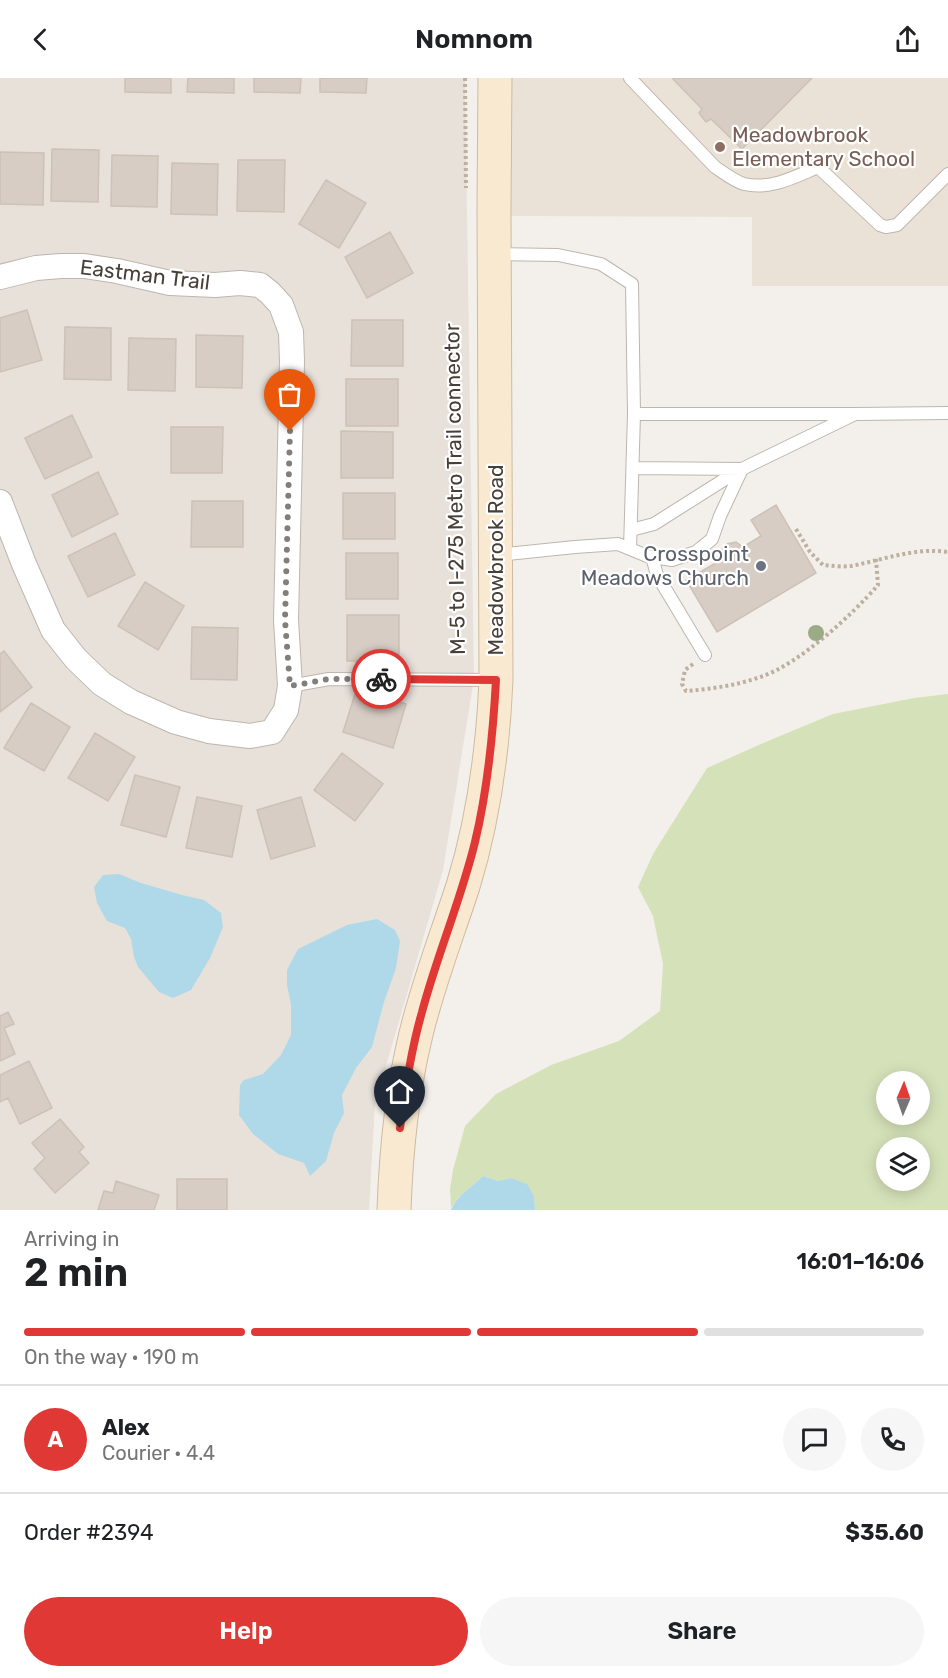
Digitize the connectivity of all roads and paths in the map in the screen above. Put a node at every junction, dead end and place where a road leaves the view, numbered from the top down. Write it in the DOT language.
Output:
graph roads {
  1 [pos="465,78"];
  2 [pos="495,78"];
  3 [pos="630,78"];
  4 [pos="948,174"];
  5 [pos="466,198"];
  6 [pos="495,254"];
  7 [pos="0,277"];
  8 [pos="948,413"];
  9 [pos="634,414"];
  10 [pos="855,414"];
  11 [pos="633,468"];
  12 [pos="742,469"];
  13 [pos="0,502"];
  14 [pos="796,529"];
  15 [pos="631,530"];
  16 [pos="630,549"];
  17 [pos="948,552"];
  18 [pos="496,555"];
  19 [pos="652,557"];
  20 [pos="876,559"];
  21 [pos="705,655"];
  22 [pos="496,680"];
  23 [pos="290,686"];
  24 [pos="394,1210"];
  1 -- 5 [label="path"];
  2 -- 6 [label="street, Meadowbrook Road"];
  3 -- 4 [label="lane"];
  6 -- 9 [label="lane"];
  6 -- 18 [label="street, Meadowbrook Road"];
  7 -- 23 [label="street, Eastman Trail"];
  8 -- 10 [label="lane"];
  9 -- 10 [label="lane"];
  9 -- 11 [label="lane"];
  10 -- 12 [label="lane"];
  11 -- 12 [label="lane"];
  11 -- 15 [label="lane"];
  12 -- 15 [label="lane"];
  12 -- 19 [label="lane"];
  13 -- 23 [label="street, Eastman Trail"];
  14 -- 20 [label="path"];
  15 -- 16 [label="lane"];
  16 -- 18 [label="lane"];
  16 -- 19 [label="lane"];
  17 -- 20 [label="path"];
  18 -- 22 [label="street, Meadowbrook Road"];
  19 -- 21 [label="lane"];
  20 -- 21 [label="path"];
  22 -- 23 [label="lane"];
  22 -- 24 [label="street, Meadowbrook Road"];
}
